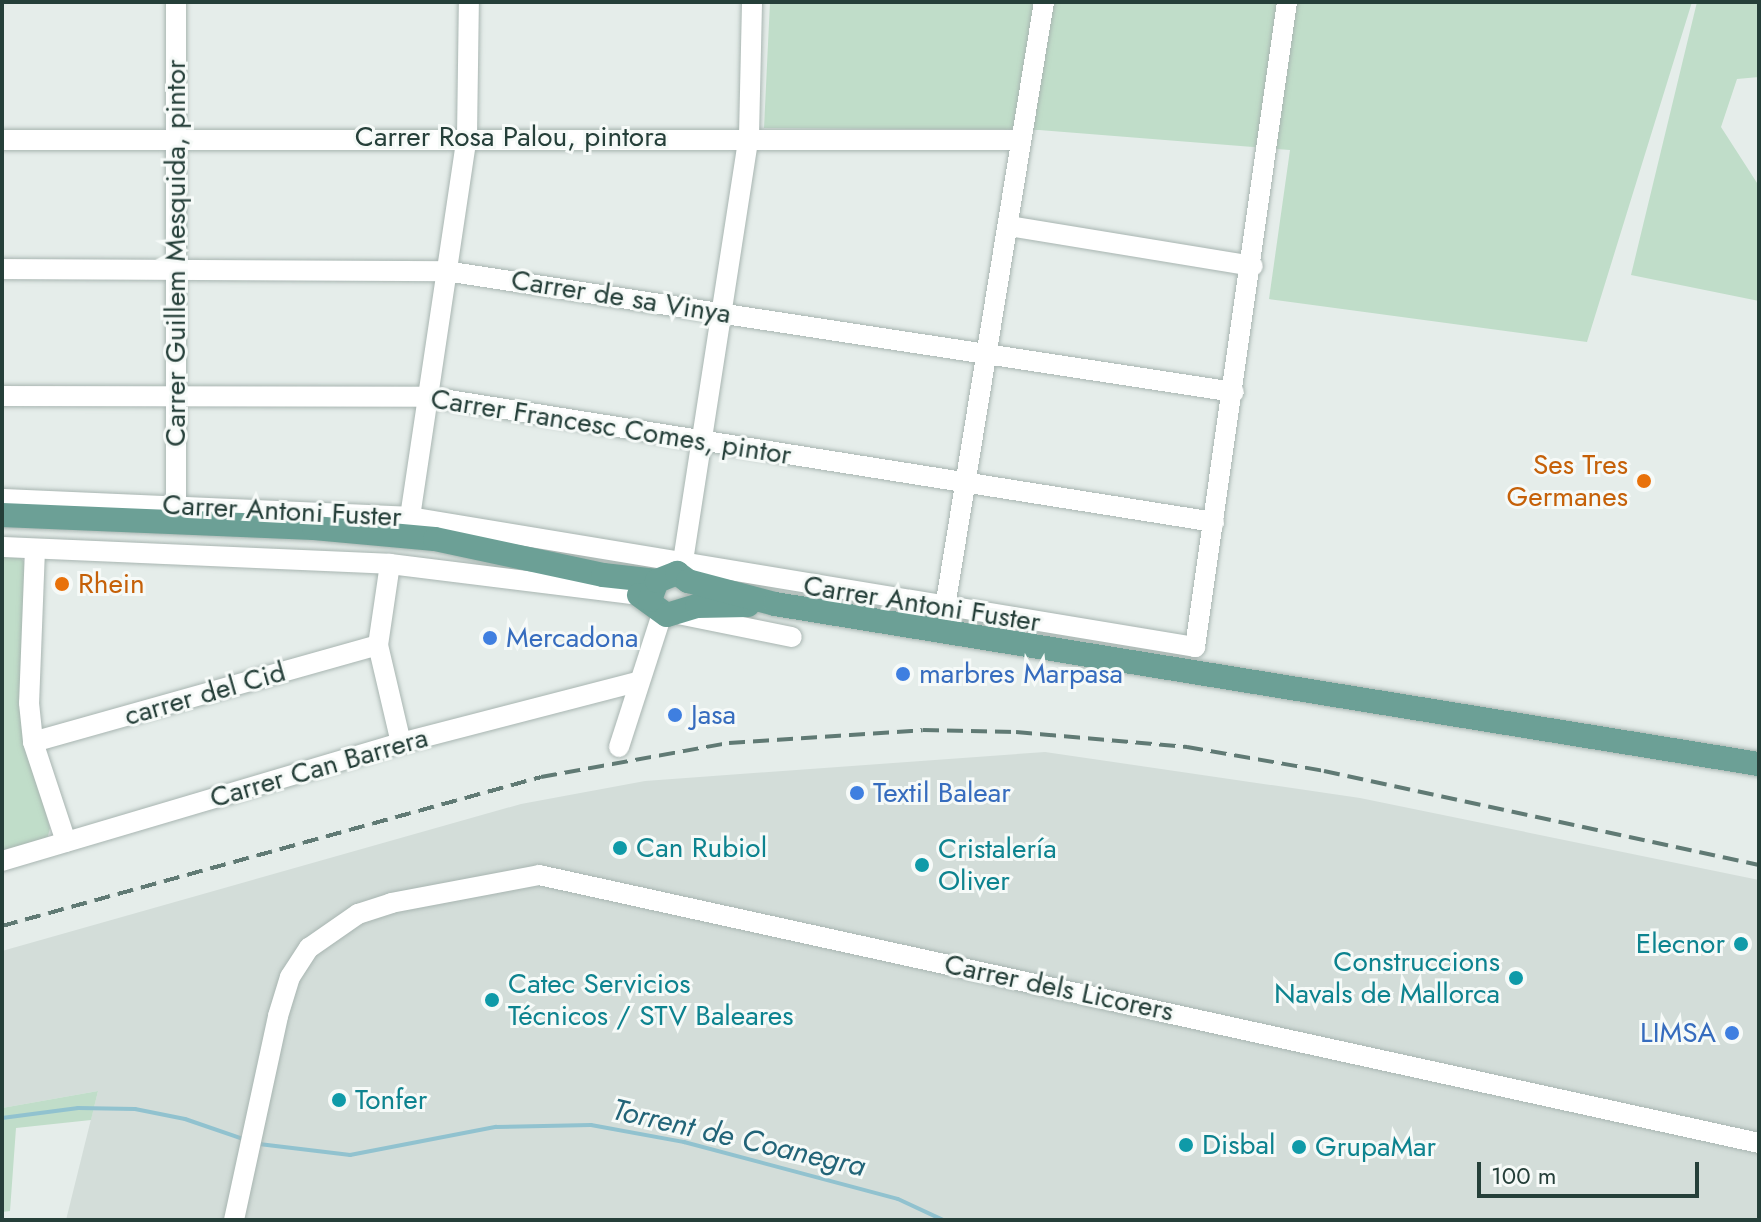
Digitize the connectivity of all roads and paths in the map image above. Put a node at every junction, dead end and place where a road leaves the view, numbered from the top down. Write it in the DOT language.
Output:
graph roads {
  1 [pos="176,2"];
  2 [pos="469,2"];
  3 [pos="752,2"];
  4 [pos="1044,2"];
  5 [pos="1287,2"];
  6 [pos="749,136"];
  7 [pos="467,137"];
  8 [pos="2,140"];
  9 [pos="1020,140"];
  10 [pos="176,141"];
  11 [pos="1009,226"];
  12 [pos="1253,266"];
  13 [pos="2,269"];
  14 [pos="176,271"];
  15 [pos="445,271"];
  16 [pos="724,312"];
  17 [pos="985,354"];
  18 [pos="1234,392"];
  19 [pos="2,396"];
  20 [pos="176,397"];
  21 [pos="430,397"];
  22 [pos="704,441"];
  23 [pos="966,483"];
  24 [pos="2,499"];
  25 [pos="176,503"];
  26 [pos="2,515"];
  27 [pos="410,517"];
  28 [pos="1214,522"];
  29 [pos="2,547"];
  30 [pos="35,549"];
  31 [pos="390,564"];
  32 [pos="686,571"];
  33 [pos="662,602"];
  34 [pos="775,604"];
  35 [pos="945,607"];
  36 [pos="792,637"];
  37 [pos="378,645"];
  38 [pos="637,682"];
  39 [pos="33,742"];
  40 [pos="401,743"];
  41 [pos="619,747"];
  42 [pos="1716,757"];
  43 [pos="1759,764"];
  44 [pos="1759,777"];
  45 [pos="66,842"];
  46 [pos="2,861"];
  47 [pos="1759,1143"];
  48 [pos="234,1220"];
  1 -- 10 [label="street, Carrer Guillem Mesquida, pintor"];
  2 -- 7 [label="street"];
  3 -- 6 [label="street"];
  4 -- 9 [label="street"];
  5 -- 12 [label="street, Carrer Antoni Fuster"];
  6 -- 7 [label="street, Carrer Rosa Palou, pintora"];
  6 -- 9 [label="street, Carrer Rosa Palou, pintora"];
  6 -- 16 [label="street"];
  7 -- 10 [label="street, Carrer Rosa Palou, pintora"];
  7 -- 15 [label="street"];
  8 -- 10 [label="street, Carrer Rosa Palou, pintora"];
  9 -- 11 [label="street"];
  10 -- 14 [label="street, Carrer Guillem Mesquida, pintor"];
  11 -- 12 [label="street"];
  11 -- 17 [label="street"];
  12 -- 18 [label="street, Carrer Antoni Fuster"];
  13 -- 14 [label="street, Carrer de sa Vinya"];
  14 -- 15 [label="street, Carrer de sa Vinya"];
  14 -- 20 [label="street, Carrer Guillem Mesquida, pintor"];
  15 -- 16 [label="street, Carrer de sa Vinya"];
  15 -- 21 [label="street"];
  16 -- 17 [label="street, Carrer de sa Vinya"];
  16 -- 22 [label="street"];
  17 -- 18 [label="street, Carrer de sa Vinya"];
  17 -- 23 [label="street"];
  18 -- 28 [label="street, Carrer Antoni Fuster"];
  19 -- 20 [label="street, Carrer Francesc Comes, pintor"];
  20 -- 21 [label="street, Carrer Francesc Comes, pintor"];
  20 -- 25 [label="street, Carrer Guillem Mesquida, pintor"];
  21 -- 22 [label="street, Carrer Francesc Comes, pintor"];
  21 -- 27 [label="street"];
  22 -- 23 [label="street, Carrer Francesc Comes, pintor"];
  22 -- 32 [label="street"];
  23 -- 28 [label="street, Carrer Francesc Comes, pintor"];
  23 -- 35 [label="street"];
  24 -- 25 [label="street, Carrer Antoni Fuster"];
  25 -- 27 [label="street, Carrer Antoni Fuster"];
  26 -- 33 [label="main road"];
  27 -- 32 [label="street, Carrer Antoni Fuster"];
  28 -- 35 [label="street, Carrer Antoni Fuster"];
  29 -- 30 [label="street"];
  30 -- 31 [label="street"];
  30 -- 39 [label="street"];
  31 -- 33 [label="street"];
  31 -- 37 [label="street"];
  32 -- 33 [label="main road"];
  32 -- 34 [label="main road"];
  32 -- 35 [label="street, Carrer Antoni Fuster"];
  33 -- 34 [label="main road"];
  33 -- 36 [label="street"];
  33 -- 38 [label="street"];
  34 -- 42 [label="main road"];
  37 -- 39 [label="street, carrer del Cid"];
  37 -- 40 [label="street"];
  38 -- 40 [label="street, Carrer Can Barrera"];
  38 -- 41 [label="street"];
  39 -- 45 [label="street"];
  40 -- 45 [label="street, Carrer Can Barrera"];
  42 -- 43 [label="main road"];
  42 -- 44 [label="main road"];
  45 -- 46 [label="street, Carrer Can Barrera"];
  47 -- 48 [label="street, Carrer dels Licorers"];
}
